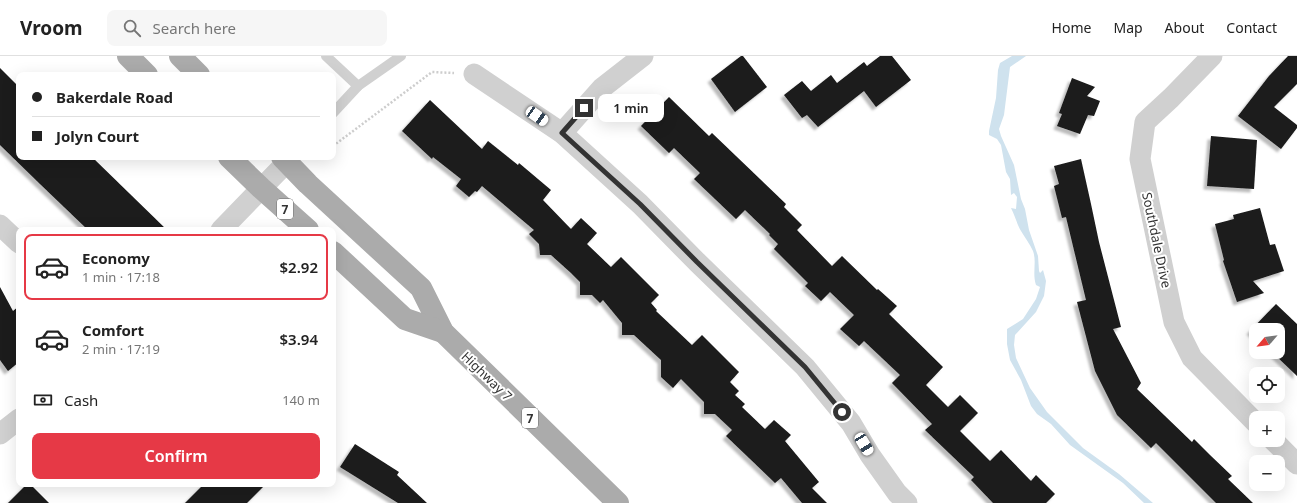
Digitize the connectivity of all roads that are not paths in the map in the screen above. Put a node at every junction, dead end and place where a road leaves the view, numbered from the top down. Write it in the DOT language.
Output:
graph roads {
  1 [pos="128,56"];
  2 [pos="180,56"];
  3 [pos="326,56"];
  4 [pos="401,56"];
  5 [pos="643,56"];
  6 [pos="1212,56"];
  7 [pos="144,72"];
  8 [pos="196,72"];
  9 [pos="474,74"];
  10 [pos="358,86"];
  11 [pos="336,109"];
  12 [pos="562,133"];
  13 [pos="232,160"];
  14 [pos="286,160"];
  15 [pos="288,160"];
  16 [pos="261,188"];
  17 [pos="0,225"];
  18 [pos="224,227"];
  19 [pos="305,227"];
  20 [pos="16,240"];
  21 [pos="336,255"];
  22 [pos="443,332"];
  23 [pos="1249,415"];
  24 [pos="16,421"];
  25 [pos="0,434"];
  26 [pos="1280,447"];
  27 [pos="1297,464"];
  28 [pos="618,503"];
  29 [pos="907,503"];
  1 -- 7 [label="main road"];
  2 -- 8 [label="main road"];
  3 -- 10 [label="lane"];
  4 -- 10 [label="lane"];
  5 -- 12 [label="street"];
  6 -- 23 [label="street, Southdale Drive"];
  9 -- 12 [label="street"];
  10 -- 11 [label="lane"];
  12 -- 29 [label="street"];
  13 -- 16 [label="main road, 7"];
  14 -- 16 [label="street"];
  15 -- 22 [label="main road, Highway 7 / 7"];
  16 -- 18 [label="street"];
  16 -- 19 [label="main road, 7"];
  17 -- 20 [label="street"];
  21 -- 22 [label="main road, Highway 7 / 7"];
  22 -- 28 [label="main road, Highway 7 / 7"];
  24 -- 25 [label="street"];
  26 -- 27 [label="street"];
}
